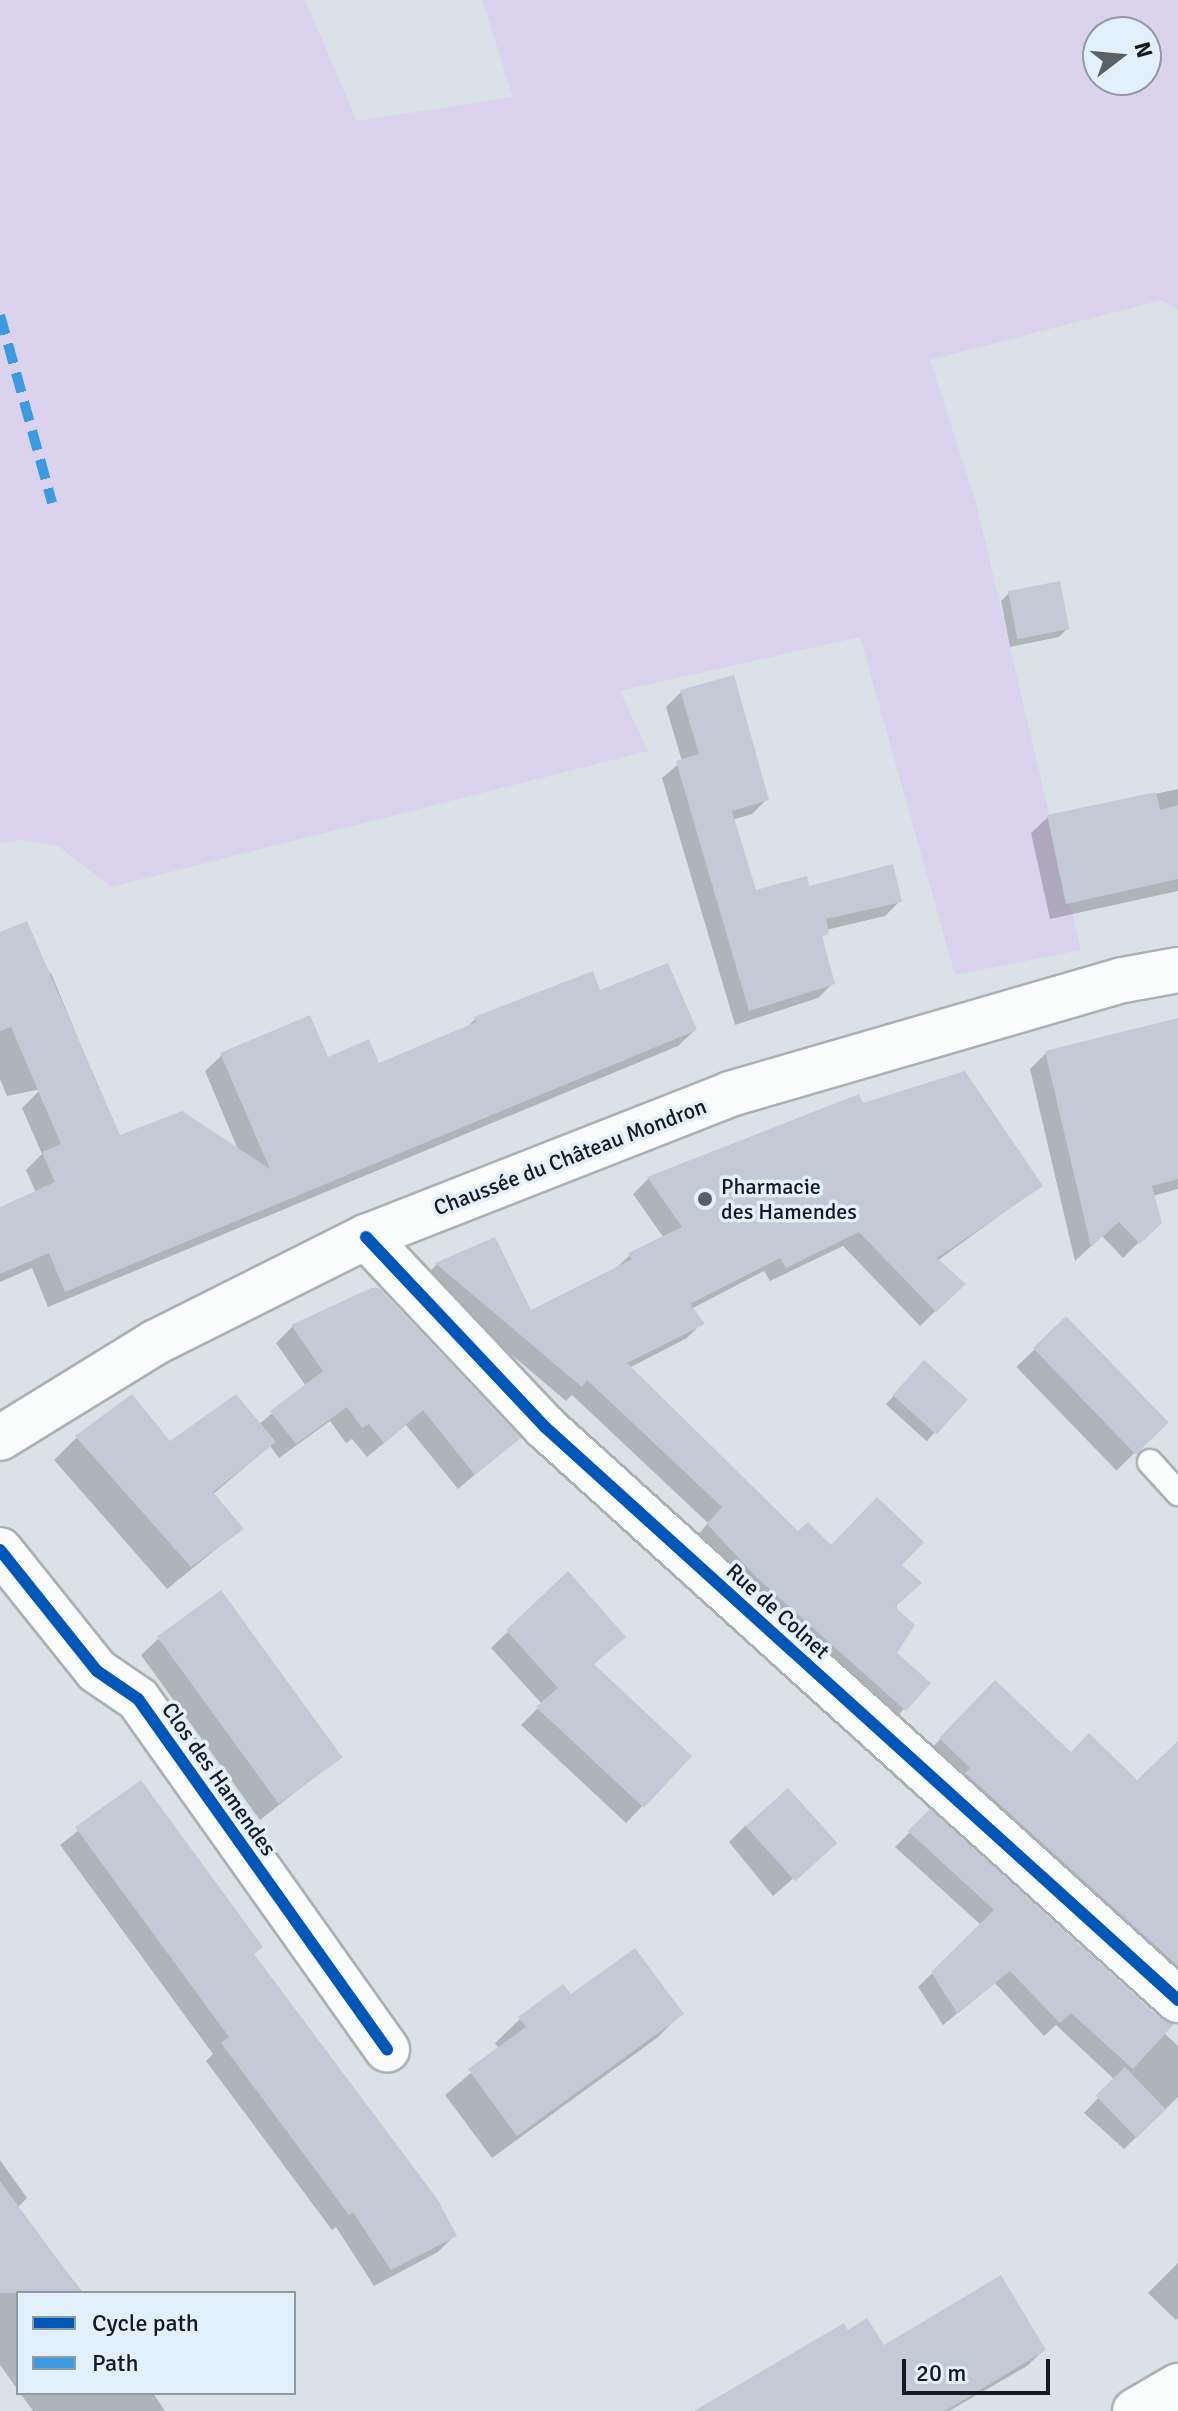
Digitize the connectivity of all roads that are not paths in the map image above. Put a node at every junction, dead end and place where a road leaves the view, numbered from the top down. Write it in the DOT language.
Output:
graph roads {
  1 [pos="1178,970"];
  2 [pos="366,1237"];
  3 [pos="0,1438"];
  4 [pos="1150,1462"];
  5 [pos="1178,1493"];
  6 [pos="0,1550"];
  7 [pos="1178,2000"];
  8 [pos="387,2049"];
  9 [pos="1178,2386"];
  10 [pos="1135,2411"];
  1 -- 2 [label="street, Chaussée du Château Mondron"];
  2 -- 3 [label="street, Chaussée du Château Mondron"];
  2 -- 7 [label="street, Rue de Colnet"];
  4 -- 5 [label="lane"];
  6 -- 8 [label="street, Clos des Hamendes"];
  9 -- 10 [label="street"];
}
